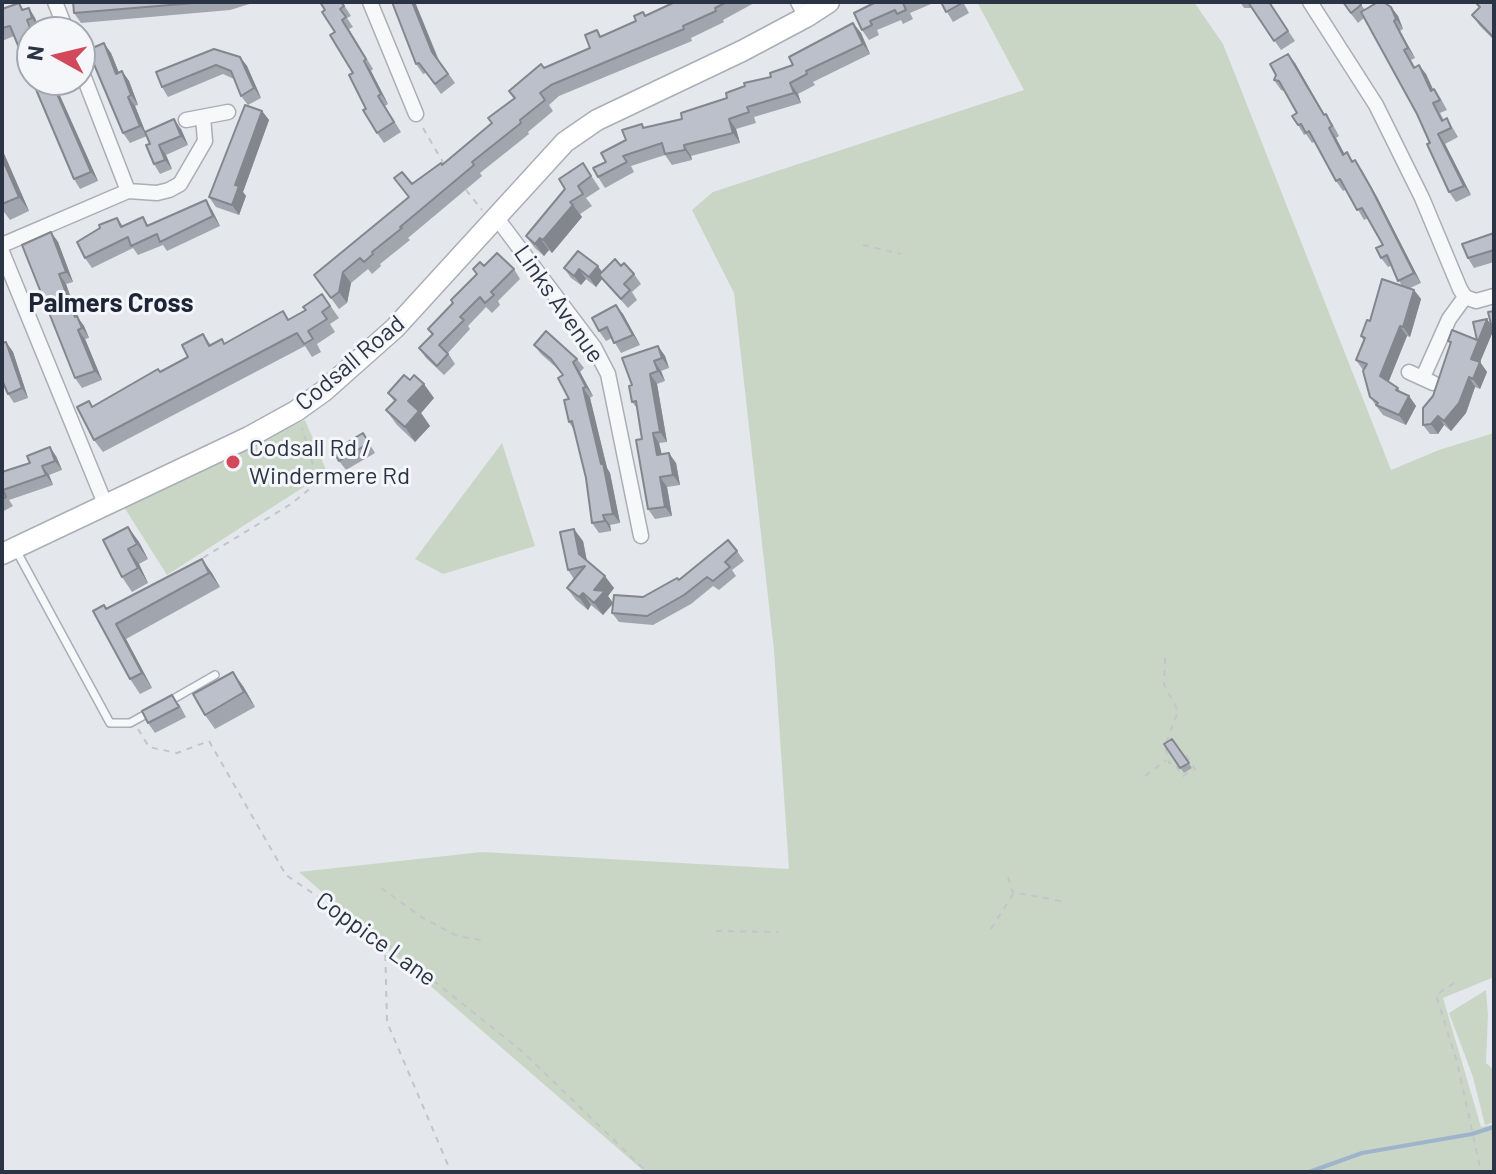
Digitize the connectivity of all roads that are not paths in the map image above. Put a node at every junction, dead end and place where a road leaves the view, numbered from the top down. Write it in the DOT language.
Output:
graph roads {
  1 [pos="370,2"];
  2 [pos="829,2"];
  3 [pos="1310,2"];
  4 [pos="802,10"];
  5 [pos="91,96"];
  6 [pos="228,112"];
  7 [pos="416,114"];
  8 [pos="203,117"];
  9 [pos="186,120"];
  10 [pos="128,191"];
  11 [pos="496,217"];
  12 [pos="2,245"];
  13 [pos="2,252"];
  14 [pos="7,281"];
  15 [pos="1494,296"];
  16 [pos="1465,297"];
  17 [pos="1422,377"];
  18 [pos="106,506"];
  19 [pos="641,536"];
  20 [pos="8,551"];
  21 [pos="215,675"];
  1 -- 7 [label="street"];
  2 -- 4 [label="street, Codsall Road"];
  3 -- 16 [label="street"];
  4 -- 11 [label="street, Codsall Road"];
  5 -- 10 [label="street"];
  6 -- 8 [label="street"];
  8 -- 9 [label="street"];
  8 -- 10 [label="street"];
  10 -- 12 [label="street"];
  11 -- 18 [label="street, Codsall Road"];
  11 -- 19 [label="street, Links Avenue"];
  13 -- 14 [label="street"];
  14 -- 18 [label="street"];
  15 -- 16 [label="street"];
  16 -- 17 [label="street"];
  18 -- 20 [label="street, Codsall Road"];
  20 -- 21 [label="lane"];
}
